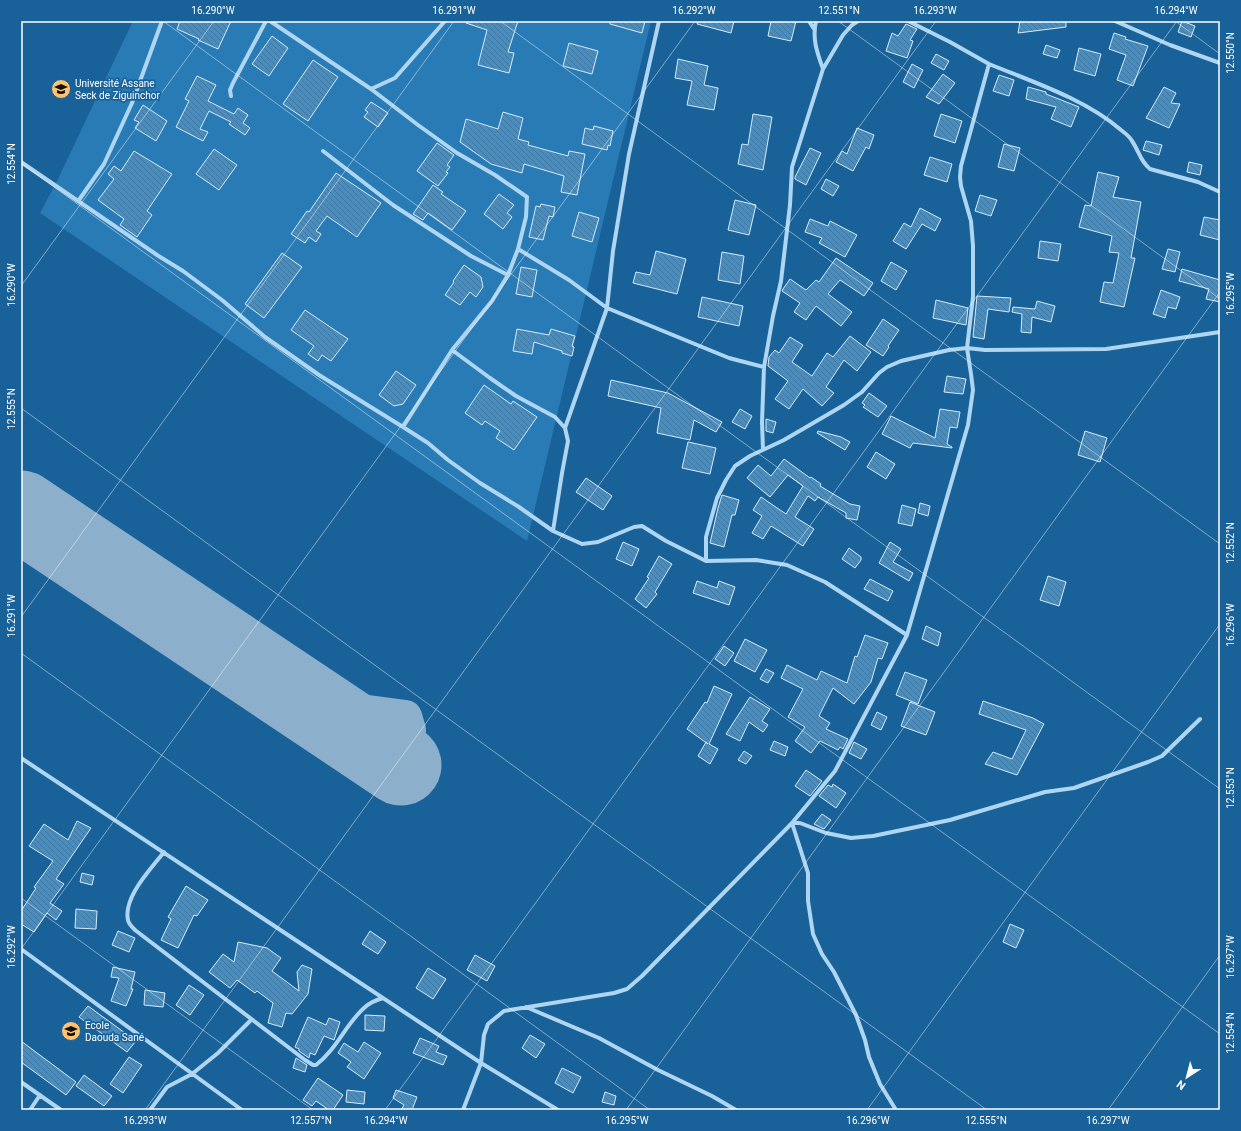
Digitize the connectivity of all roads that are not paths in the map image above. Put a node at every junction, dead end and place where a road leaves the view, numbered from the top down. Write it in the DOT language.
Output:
graph roads {
  1 [pos="162,21"];
  2 [pos="266,21"];
  3 [pos="270,21"];
  4 [pos="445,21"];
  5 [pos="659,21"];
  6 [pos="809,21"];
  7 [pos="816,21"];
  8 [pos="858,21"];
  9 [pos="908,21"];
  10 [pos="1115,21"];
  11 [pos="814,29"];
  12 [pos="989,64"];
  13 [pos="1220,64"];
  14 [pos="823,69"];
  15 [pos="371,88"];
  16 [pos="231,96"];
  17 [pos="323,151"];
  18 [pos="21,162"];
  19 [pos="1220,192"];
  20 [pos="79,200"];
  21 [pos="518,249"];
  22 [pos="508,275"];
  23 [pos="607,308"];
  24 [pos="1220,332"];
  25 [pos="966,348"];
  26 [pos="452,350"];
  27 [pos="764,367"];
  28 [pos="403,427"];
  29 [pos="565,428"];
  30 [pos="763,450"];
  31 [pos="553,531"];
  32 [pos="706,561"];
  33 [pos="907,635"];
  34 [pos="1200,719"];
  35 [pos="21,758"];
  36 [pos="792,823"];
  37 [pos="164,852"];
  38 [pos="21,949"];
  39 [pos="383,998"];
  40 [pos="526,1007"];
  41 [pos="251,1020"];
  42 [pos="481,1063"];
  43 [pos="192,1074"];
  44 [pos="21,1082"];
  45 [pos="40,1095"];
  46 [pos="30,1110"];
  47 [pos="61,1110"];
  48 [pos="150,1110"];
  49 [pos="242,1110"];
  50 [pos="463,1110"];
  51 [pos="558,1110"];
  52 [pos="736,1110"];
  53 [pos="896,1110"];
  1 -- 20 [label="street"];
  2 -- 16 [label="street"];
  3 -- 15 [label="street"];
  4 -- 15 [label="street"];
  5 -- 23 [label="street"];
  6 -- 11 [label="street"];
  7 -- 11 [label="street"];
  8 -- 14 [label="street"];
  9 -- 12 [label="street"];
  10 -- 13 [label="street"];
  11 -- 14 [label="street"];
  12 -- 19 [label="street"];
  12 -- 25 [label="street"];
  14 -- 27 [label="street"];
  15 -- 21 [label="street"];
  17 -- 22 [label="street"];
  18 -- 20 [label="street"];
  20 -- 28 [label="street"];
  21 -- 22 [label="street"];
  21 -- 23 [label="street"];
  22 -- 26 [label="street"];
  23 -- 27 [label="street"];
  23 -- 29 [label="street"];
  24 -- 25 [label="street"];
  25 -- 30 [label="street"];
  25 -- 33 [label="street"];
  26 -- 28 [label="street"];
  26 -- 29 [label="street"];
  27 -- 30 [label="street"];
  28 -- 31 [label="street"];
  29 -- 31 [label="street"];
  30 -- 32 [label="street"];
  31 -- 32 [label="street"];
  32 -- 33 [label="street"];
  33 -- 36 [label="street"];
  34 -- 36 [label="street"];
  35 -- 37 [label="street"];
  36 -- 40 [label="street"];
  36 -- 53 [label="street"];
  37 -- 39 [label="street"];
  37 -- 41 [label="street"];
  38 -- 43 [label="street"];
  39 -- 41 [label="street"];
  39 -- 42 [label="street"];
  40 -- 42 [label="street"];
  40 -- 52 [label="street"];
  41 -- 43 [label="street"];
  42 -- 50 [label="street"];
  42 -- 51 [label="street"];
  43 -- 48 [label="street"];
  43 -- 49 [label="street"];
  44 -- 45 [label="street"];
  45 -- 46 [label="street"];
  45 -- 47 [label="street"];
}
